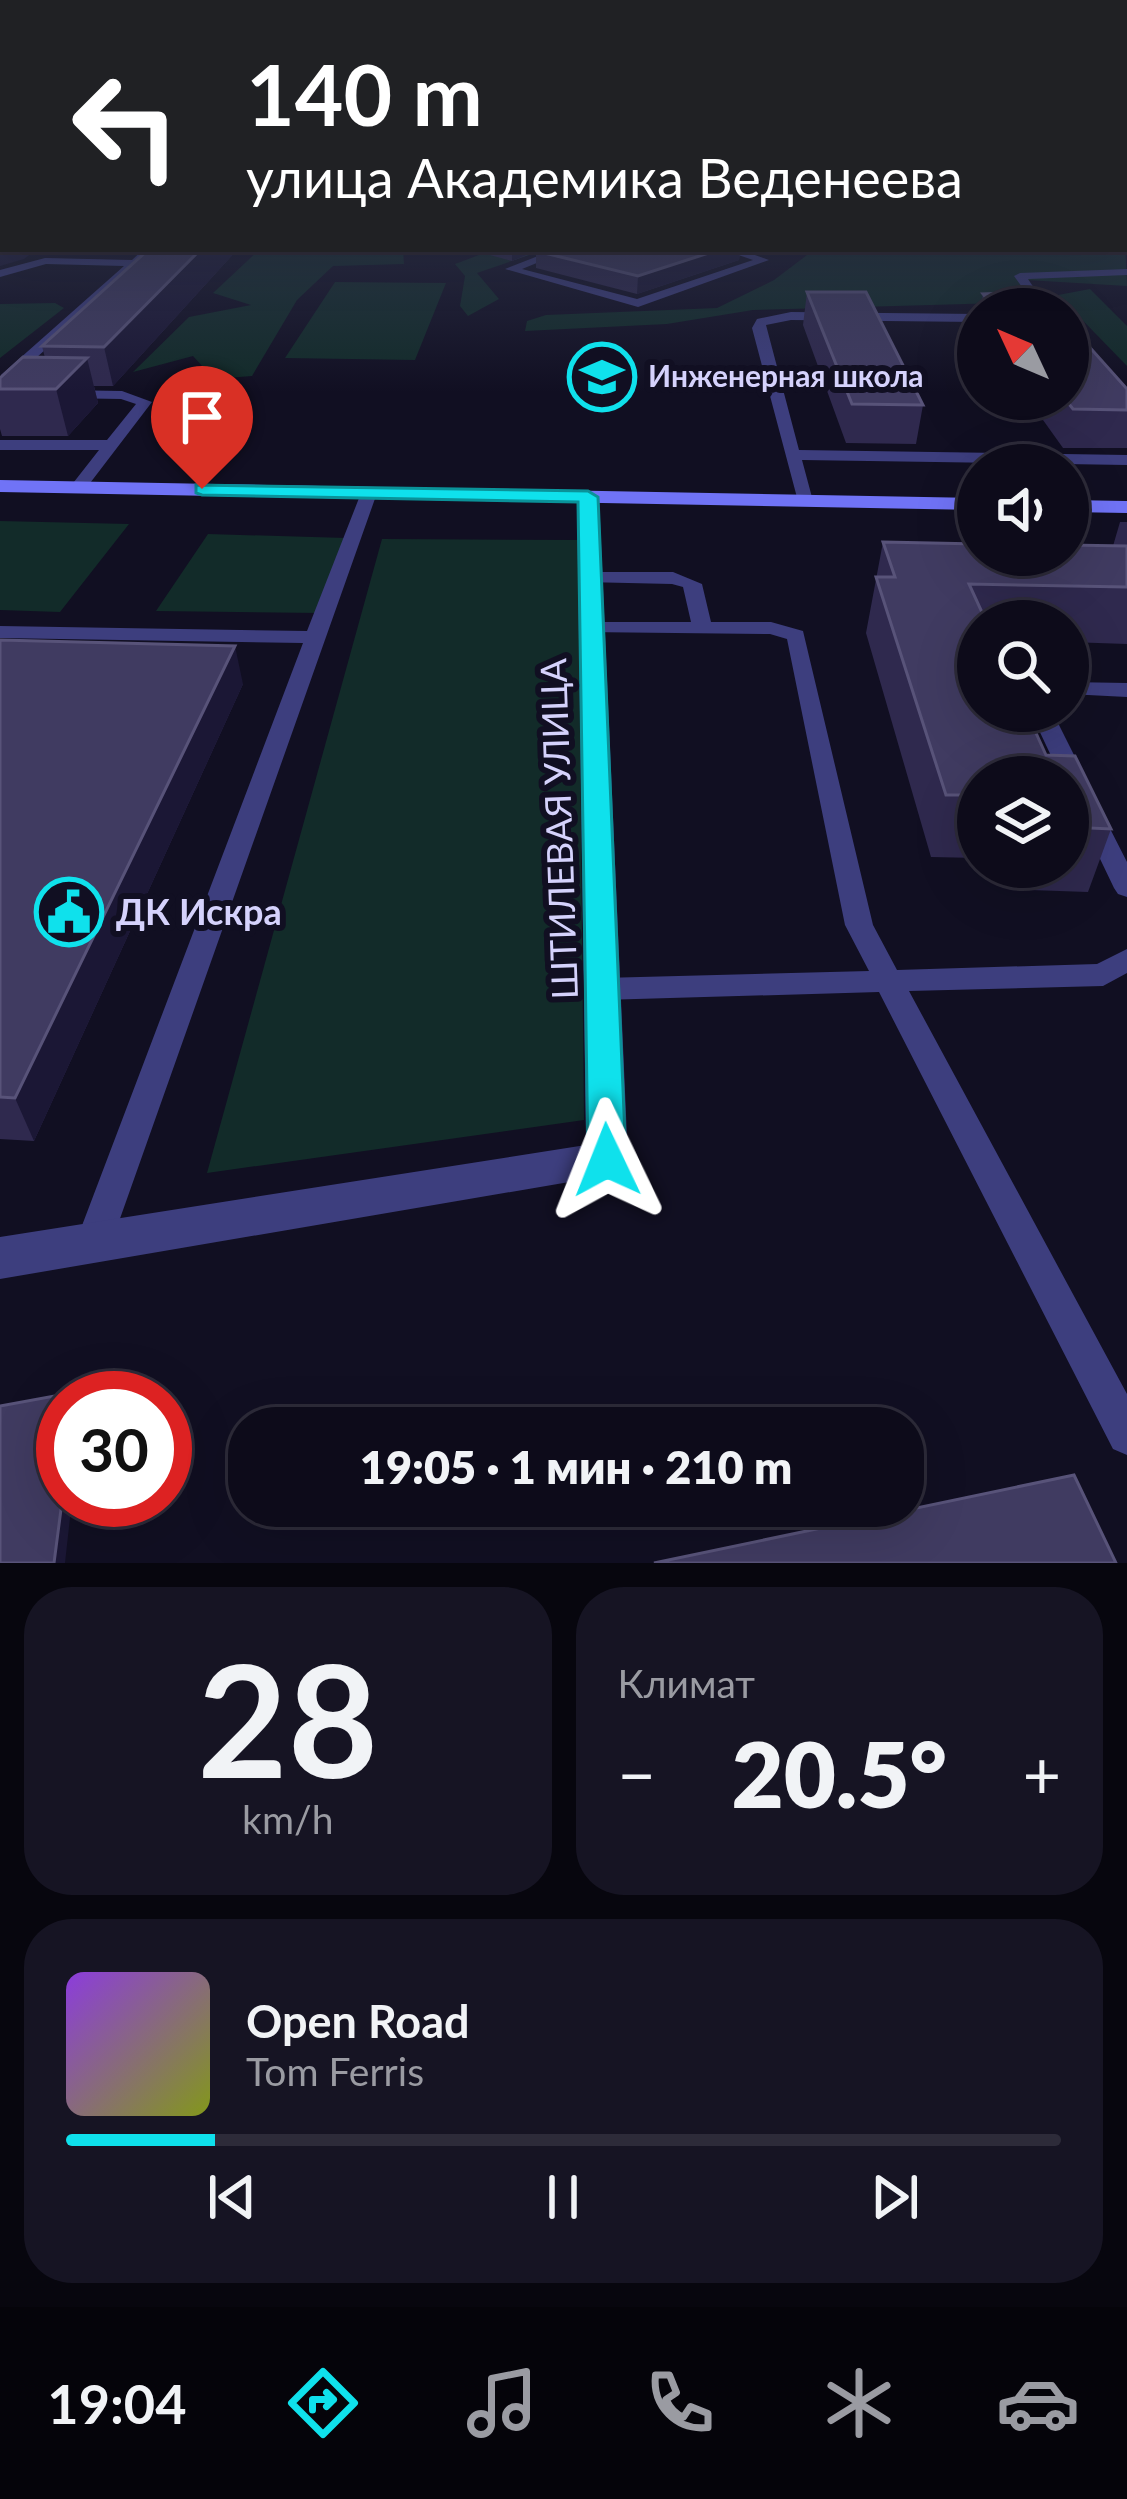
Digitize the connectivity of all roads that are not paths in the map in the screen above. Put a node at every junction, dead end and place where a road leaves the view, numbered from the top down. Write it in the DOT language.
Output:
graph roads {
  1 [pos="146,252"];
  2 [pos="535,252"];
  3 [pos="556,252"];
  4 [pos="736,252"];
  5 [pos="546,255"];
  6 [pos="134,263"];
  7 [pos="1127,272"];
  8 [pos="0,274"];
  9 [pos="1029,288"];
  10 [pos="957,318"];
  11 [pos="0,383"];
  12 [pos="0,393"];
  13 [pos="0,445"];
  14 [pos="112,446"];
  15 [pos="792,455"];
  16 [pos="1127,460"];
  17 [pos="0,485"];
  18 [pos="78,487"];
  19 [pos="369,493"];
  20 [pos="588,497"];
  21 [pos="805,501"];
  22 [pos="957,504"];
  23 [pos="1089,506"];
  24 [pos="1127,507"];
  25 [pos="591,578"];
  26 [pos="592,628"];
  27 [pos="703,628"];
  28 [pos="0,632"];
  29 [pos="315,637"];
  30 [pos="1089,688"];
  31 [pos="1127,689"];
  32 [pos="1051,732"];
  33 [pos="1127,888"];
  34 [pos="1127,959"];
  35 [pos="888,981"];
  36 [pos="602,989"];
  37 [pos="93,1244"];
  38 [pos="0,1258"];
  39 [pos="1127,1435"];
  1 -- 6 [label="lane"];
  2 -- 5 [label="lane"];
  3 -- 5 [label="lane"];
  4 -- 5 [label="lane"];
  6 -- 8 [label="lane"];
  6 -- 11 [label="lane"];
  7 -- 9 [label="lane"];
  10 -- 15 [label="lane"];
  12 -- 14 [label="lane"];
  13 -- 14 [label="lane"];
  14 -- 18 [label="lane"];
  15 -- 16 [label="lane"];
  15 -- 21 [label="lane"];
  17 -- 18 [label="street"];
  18 -- 19 [label="street"];
  19 -- 20 [label="street"];
  19 -- 29 [label="lane"];
  20 -- 21 [label="street"];
  20 -- 25 [label="street, ШТИЛЕВАЯ УЛИЦА"];
  21 -- 22 [label="street"];
  23 -- 24 [label="street"];
  25 -- 26 [label="street, ШТИЛЕВАЯ УЛИЦА"];
  25 -- 27 [label="lane"];
  26 -- 27 [label="lane"];
  26 -- 36 [label="street, ШТИЛЕВАЯ УЛИЦА"];
  27 -- 35 [label="lane"];
  28 -- 29 [label="lane"];
  29 -- 37 [label="lane"];
  30 -- 31 [label="lane"];
  32 -- 33 [label="lane"];
  34 -- 35 [label="lane"];
  35 -- 36 [label="lane"];
  35 -- 39 [label="lane"];
  36 -- 37 [label="street, ШТИЛЕВАЯ УЛИЦА"];
  37 -- 38 [label="street"];
}
